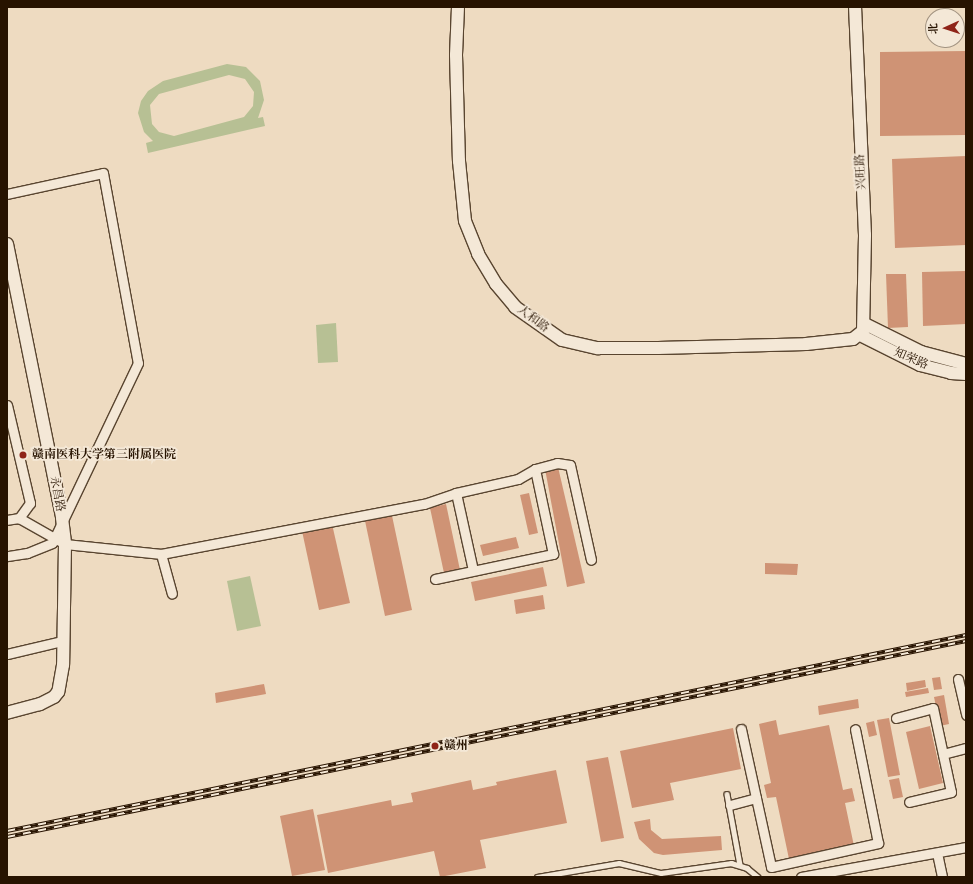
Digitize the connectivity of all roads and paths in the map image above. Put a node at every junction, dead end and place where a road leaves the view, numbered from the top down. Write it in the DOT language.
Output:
graph roads {
  1 [pos="458,7"];
  2 [pos="855,7"];
  3 [pos="7,194"];
  4 [pos="7,244"];
  5 [pos="862,329"];
  6 [pos="966,364"];
  7 [pos="966,374"];
  8 [pos="7,405"];
  9 [pos="535,469"];
  10 [pos="456,493"];
  11 [pos="18,518"];
  12 [pos="62,518"];
  13 [pos="7,520"];
  14 [pos="54,539"];
  15 [pos="65,544"];
  16 [pos="161,554"];
  17 [pos="7,556"];
  18 [pos="591,560"];
  19 [pos="473,570"];
  20 [pos="435,579"];
  21 [pos="172,594"];
  22 [pos="62,641"];
  23 [pos="7,654"];
  24 [pos="958,679"];
  25 [pos="7,713"];
  26 [pos="966,715"];
  27 [pos="896,718"];
  28 [pos="741,729"];
  29 [pos="854,729"];
  30 [pos="966,748"];
  31 [pos="943,754"];
  32 [pos="727,794"];
  33 [pos="756,798"];
  34 [pos="909,802"];
  35 [pos="730,804"];
  36 [pos="966,847"];
  37 [pos="937,853"];
  38 [pos="740,865"];
  39 [pos="537,877"];
  40 [pos="758,877"];
  41 [pos="801,877"];
  42 [pos="942,877"];
  1 -- 5 [label="street, 人和路"];
  2 -- 5 [label="street, 兴旺路"];
  3 -- 12 [label="street"];
  4 -- 12 [label="street, 永昌路"];
  5 -- 6 [label="street, 知荣路"];
  5 -- 7 [label="street, 知荣路"];
  8 -- 11 [label="street"];
  9 -- 10 [label="street"];
  9 -- 18 [label="street"];
  9 -- 19 [label="street"];
  10 -- 16 [label="street"];
  10 -- 19 [label="street"];
  11 -- 13 [label="street"];
  11 -- 14 [label="street"];
  12 -- 14 [label="street"];
  12 -- 15 [label="street, 永昌路"];
  14 -- 15 [label="street"];
  14 -- 17 [label="street"];
  15 -- 16 [label="street"];
  15 -- 22 [label="street, 永昌路"];
  16 -- 21 [label="street"];
  19 -- 20 [label="street"];
  22 -- 23 [label="street"];
  22 -- 25 [label="street, 永昌路"];
  24 -- 26 [label="street"];
  27 -- 31 [label="street"];
  28 -- 33 [label="street"];
  29 -- 33 [label="street"];
  30 -- 31 [label="street"];
  31 -- 34 [label="street"];
  32 -- 35 [label="lane"];
  33 -- 35 [label="street"];
  35 -- 38 [label="lane"];
  36 -- 37 [label="street"];
  37 -- 41 [label="street"];
  37 -- 42 [label="street"];
  38 -- 39 [label="lane"];
  38 -- 40 [label="lane"];
}
